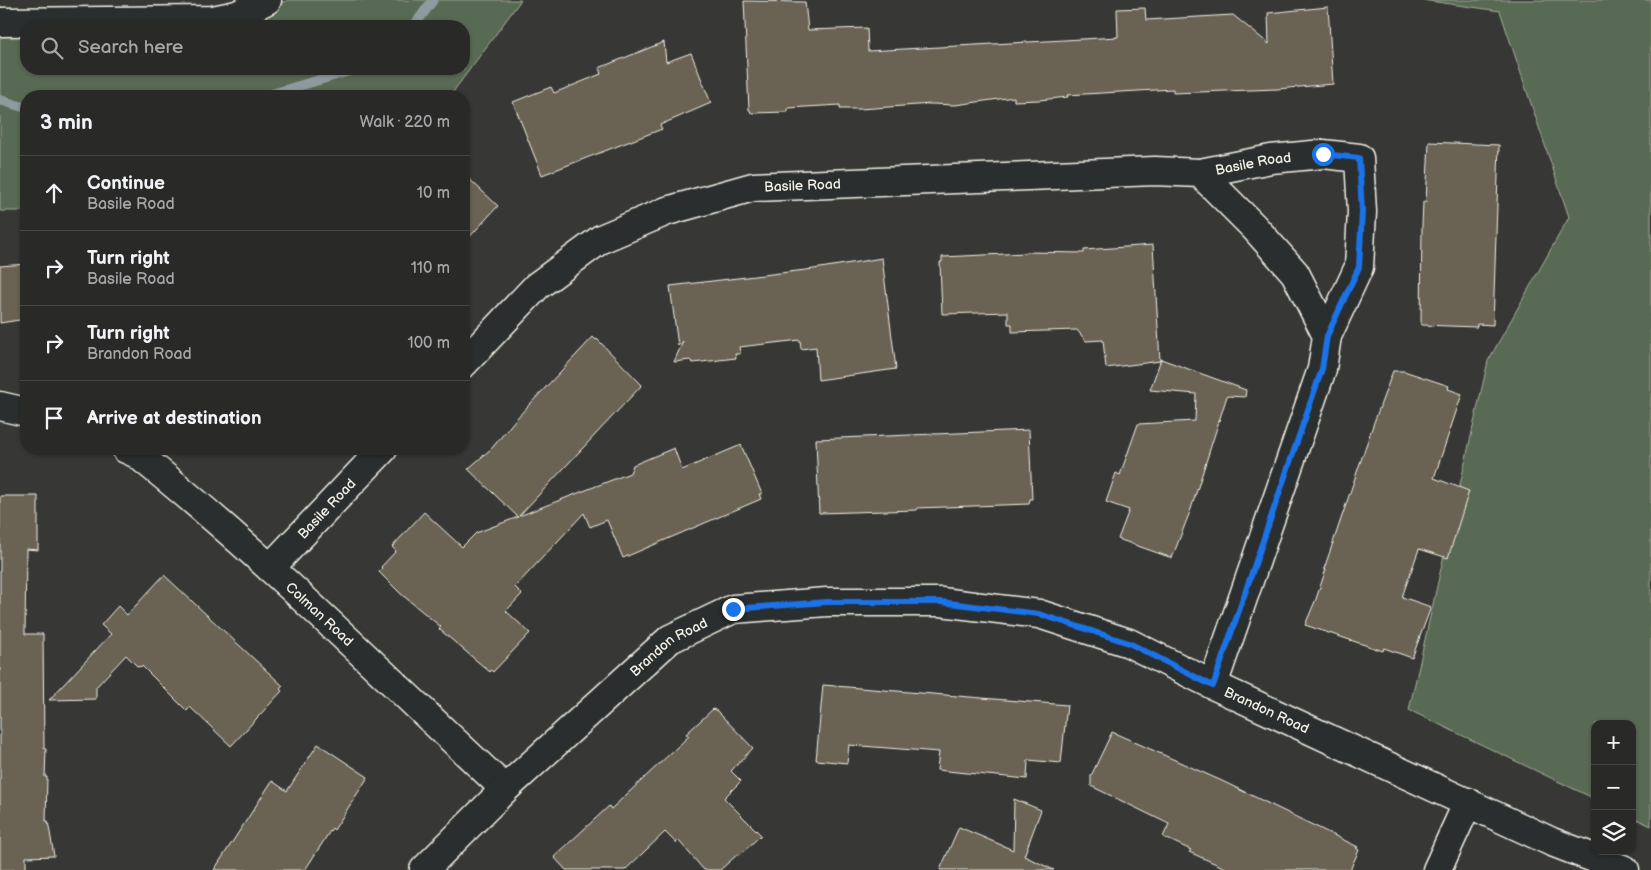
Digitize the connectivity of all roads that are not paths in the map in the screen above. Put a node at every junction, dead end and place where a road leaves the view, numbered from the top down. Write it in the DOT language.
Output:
graph roads {
  1 [pos="267,0"];
  2 [pos="214,20"];
  3 [pos="0,22"];
  4 [pos="20,22"];
  5 [pos="1200,173"];
  6 [pos="1327,336"];
  7 [pos="470,357"];
  8 [pos="0,406"];
  9 [pos="20,411"];
  10 [pos="138,455"];
  11 [pos="377,455"];
  12 [pos="270,568"];
  13 [pos="1213,686"];
  14 [pos="504,789"];
  15 [pos="1468,802"];
  16 [pos="424,870"];
  17 [pos="1437,870"];
  18 [pos="1625,870"];
  1 -- 2 [label="street"];
  3 -- 4 [label="street"];
  5 -- 6 [label="street, Basile Road"];
  5 -- 6 [label="street, Basile Road"];
  5 -- 7 [label="street, Basile Road"];
  6 -- 13 [label="street, Basile Road"];
  8 -- 9 [label="street"];
  10 -- 12 [label="street, Colman Road"];
  11 -- 12 [label="street, Basile Road"];
  12 -- 14 [label="street, Colman Road"];
  13 -- 14 [label="street, Brandon Road"];
  13 -- 15 [label="street, Brandon Road"];
  14 -- 16 [label="street, Brandon Road"];
  15 -- 17 [label="street"];
  15 -- 18 [label="street, Brandon Road"];
}
